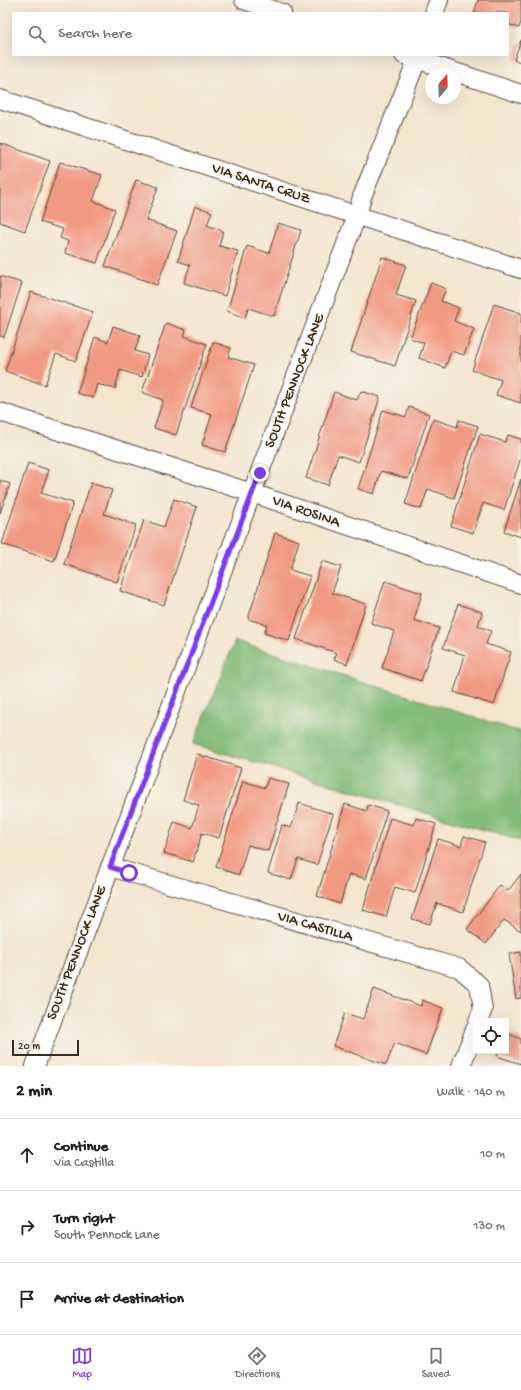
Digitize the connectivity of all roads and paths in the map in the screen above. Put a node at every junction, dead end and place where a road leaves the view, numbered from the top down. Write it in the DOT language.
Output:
graph roads {
  1 [pos="244,0"];
  2 [pos="439,0"];
  3 [pos="279,12"];
  4 [pos="434,12"];
  5 [pos="413,56"];
  6 [pos="521,94"];
  7 [pos="0,99"];
  8 [pos="357,215"];
  9 [pos="521,269"];
  10 [pos="0,412"];
  11 [pos="252,493"];
  12 [pos="521,584"];
  13 [pos="110,867"];
  14 [pos="479,1018"];
  15 [pos="473,1035"];
  16 [pos="34,1066"];
  17 [pos="461,1066"];
  1 -- 3 [label="street"];
  2 -- 4 [label="street"];
  5 -- 6 [label="street"];
  5 -- 8 [label="street, SOUTH PENNOCK LANE"];
  7 -- 8 [label="street, VIA SANTA CRUZ"];
  8 -- 9 [label="street, VIA SANTA CRUZ"];
  8 -- 11 [label="street, SOUTH PENNOCK LANE"];
  10 -- 11 [label="street, VIA ROSINA"];
  11 -- 12 [label="street, VIA ROSINA"];
  11 -- 13 [label="street, SOUTH PENNOCK LANE"];
  13 -- 14 [label="street, VIA CASTILLA"];
  13 -- 16 [label="street, SOUTH PENNOCK LANE"];
  15 -- 17 [label="street"];
}
